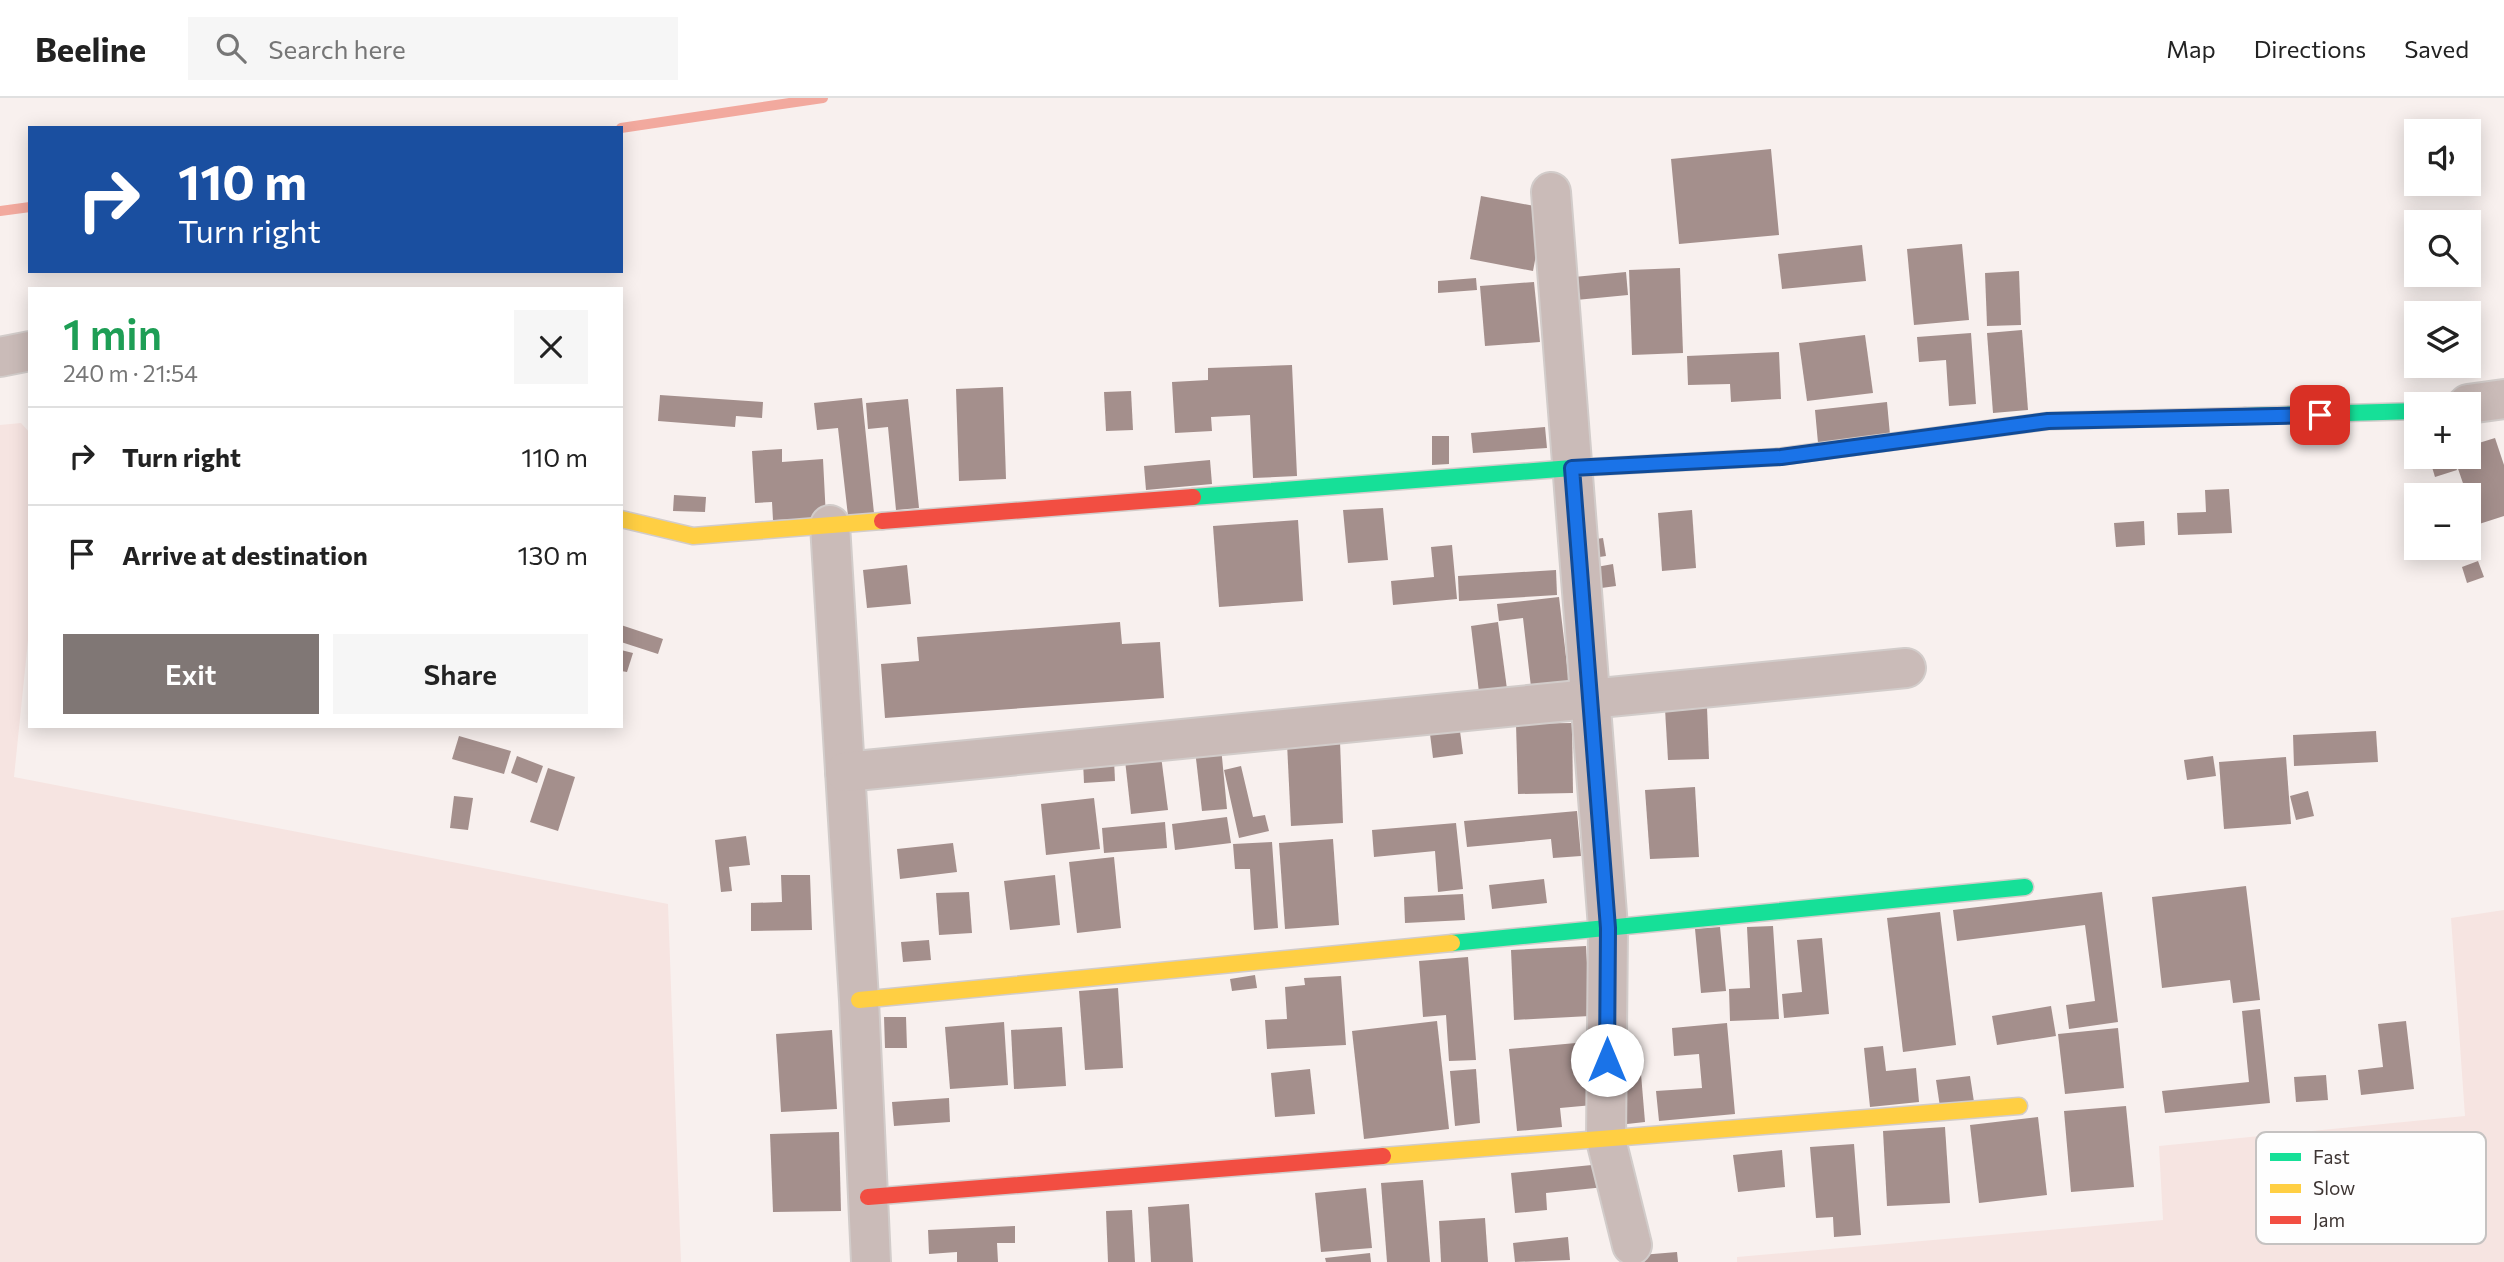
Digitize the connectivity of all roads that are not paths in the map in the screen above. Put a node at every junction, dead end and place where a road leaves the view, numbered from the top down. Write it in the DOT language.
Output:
graph roads {
  1 [pos="1551,192"];
  2 [pos="28,351"];
  3 [pos="0,357"];
  4 [pos="2504,399"];
  5 [pos="2481,402"];
  6 [pos="2404,411"];
  7 [pos="1572,468"];
  8 [pos="623,519"];
  9 [pos="830,525"];
  10 [pos="1906,668"];
  11 [pos="1590,699"];
  12 [pos="845,772"];
  13 [pos="2025,887"];
  14 [pos="1608,928"];
  15 [pos="859,1000"];
  16 [pos="2019,1106"];
  17 [pos="1606,1140"];
  18 [pos="868,1197"];
  19 [pos="1632,1245"];
  20 [pos="871,1262"];
  1 -- 7 [label="street"];
  2 -- 3 [label="street"];
  4 -- 5 [label="street"];
  6 -- 7 [label="street"];
  7 -- 9 [label="street"];
  7 -- 11 [label="street"];
  8 -- 9 [label="street"];
  9 -- 12 [label="street"];
  10 -- 11 [label="street"];
  11 -- 12 [label="street"];
  11 -- 14 [label="street"];
  12 -- 15 [label="street"];
  13 -- 14 [label="street"];
  14 -- 15 [label="street"];
  14 -- 17 [label="street"];
  15 -- 18 [label="street"];
  16 -- 17 [label="street"];
  17 -- 18 [label="street"];
  17 -- 19 [label="street"];
  18 -- 20 [label="street"];
}
